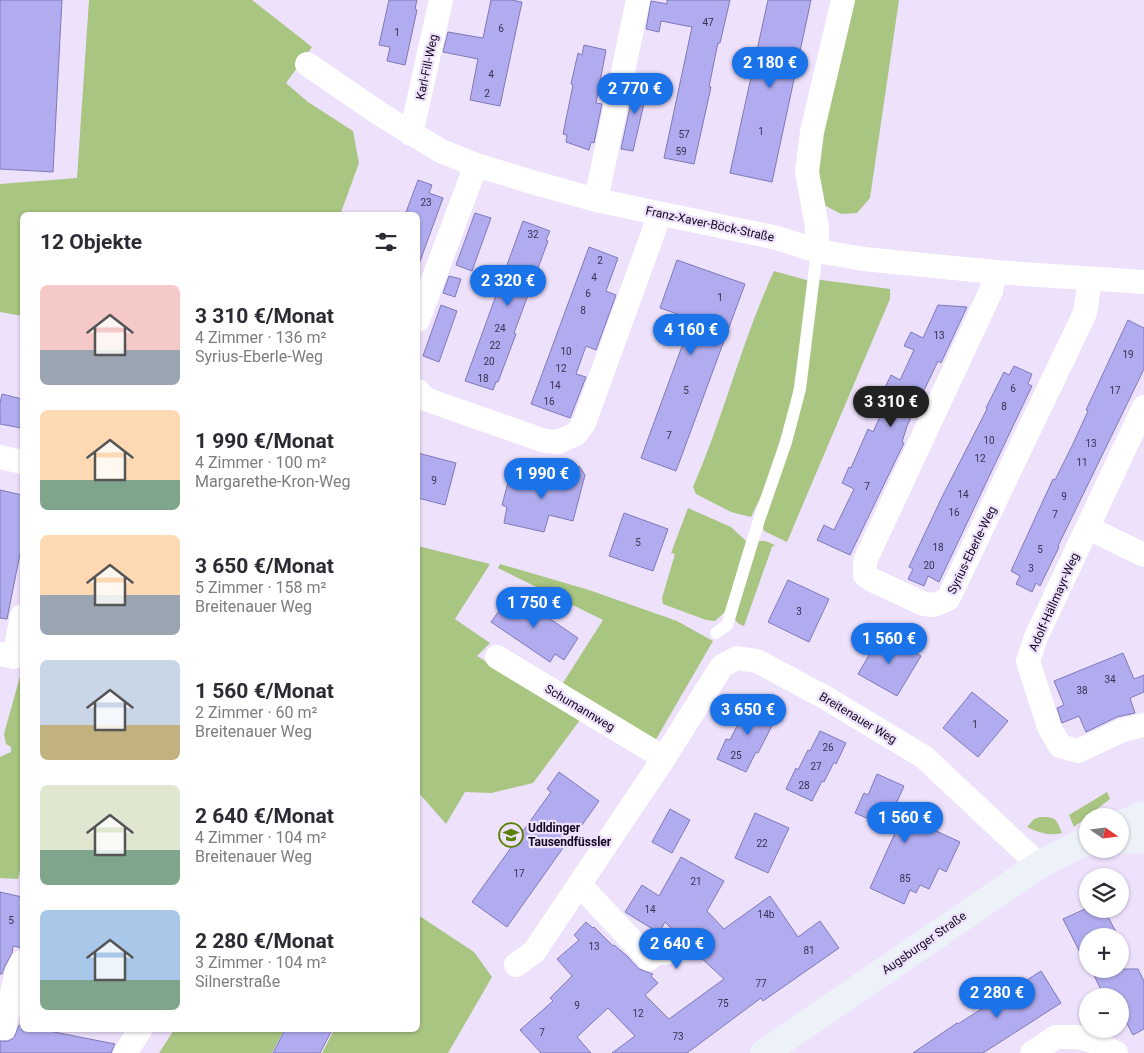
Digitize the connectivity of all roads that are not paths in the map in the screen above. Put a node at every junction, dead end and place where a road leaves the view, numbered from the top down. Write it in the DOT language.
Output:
graph roads {
  1 [pos="441,0"];
  2 [pos="638,0"];
  3 [pos="843,0"];
  4 [pos="306,64"];
  5 [pos="411,134"];
  6 [pos="476,164"];
  7 [pos="596,200"];
  8 [pos="660,214"];
  9 [pos="817,251"];
  10 [pos="995,272"];
  11 [pos="1090,278"];
  12 [pos="1144,282"];
  13 [pos="420,315"];
  14 [pos="420,393"];
  15 [pos="1144,408"];
  16 [pos="0,457"];
  17 [pos="20,462"];
  18 [pos="1088,528"];
  19 [pos="1144,555"];
  20 [pos="20,626"];
  21 [pos="716,633"];
  22 [pos="0,654"];
  23 [pos="497,657"];
  24 [pos="1144,725"];
  25 [pos="664,758"];
  26 [pos="1144,815"];
  27 [pos="1129,822"];
  28 [pos="1144,839"];
  29 [pos="1129,840"];
  30 [pos="1079,845"];
  31 [pos="1039,865"];
  32 [pos="580,885"];
  33 [pos="703,944"];
  34 [pos="648,959"];
  35 [pos="516,964"];
  36 [pos="20,966"];
  37 [pos="139,1032"];
  38 [pos="2,1037"];
  39 [pos="125,1053"];
  40 [pos="764,1053"];
  41 [pos="1032,1053"];
  42 [pos="1116,1053"];
  1 -- 5 [label="street, Karl-Fill-Weg"];
  2 -- 7 [label="street"];
  3 -- 9 [label="street"];
  4 -- 5 [label="street, Franz-Xaver-Böck-Straße"];
  5 -- 6 [label="street, Franz-Xaver-Böck-Straße"];
  6 -- 7 [label="street, Franz-Xaver-Böck-Straße"];
  6 -- 13 [label="street"];
  7 -- 8 [label="street, Franz-Xaver-Böck-Straße"];
  8 -- 9 [label="street, Franz-Xaver-Böck-Straße"];
  8 -- 14 [label="street"];
  9 -- 10 [label="street, Franz-Xaver-Böck-Straße"];
  9 -- 21 [label="lane"];
  10 -- 11 [label="street, Franz-Xaver-Böck-Straße"];
  10 -- 11 [label="street, Syrius-Eberle-Weg"];
  11 -- 12 [label="street, Franz-Xaver-Böck-Straße"];
  15 -- 18 [label="street, Adolf-Hällmayr-Weg"];
  16 -- 17 [label="street"];
  18 -- 19 [label="street"];
  18 -- 24 [label="street, Adolf-Hällmayr-Weg"];
  20 -- 22 [label="street"];
  23 -- 25 [label="street, Schumannweg"];
  25 -- 31 [label="street, Breitenauer Weg"];
  25 -- 32 [label="street, Breitenauer Weg"];
  26 -- 27 [label="main road"];
  28 -- 29 [label="main road"];
  30 -- 31 [label="main road, Augsburger Straße"];
  31 -- 40 [label="main road, Augsburger Straße"];
  32 -- 34 [label="street"];
  32 -- 35 [label="street, Breitenauer Weg"];
  33 -- 34 [label="lane"];
  36 -- 38 [label="street"];
  37 -- 39 [label="street"];
  41 -- 42 [label="street"];
}
